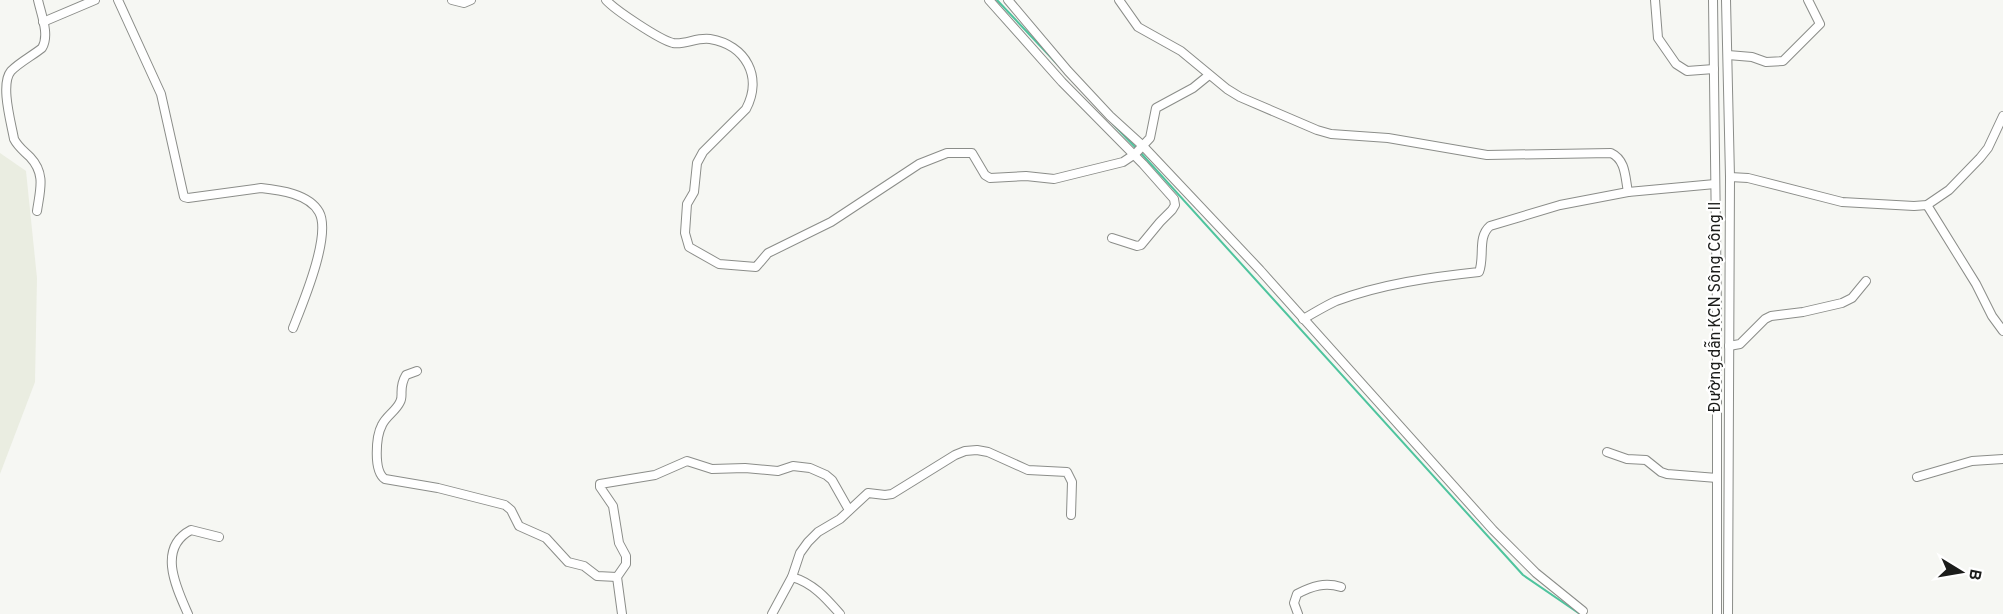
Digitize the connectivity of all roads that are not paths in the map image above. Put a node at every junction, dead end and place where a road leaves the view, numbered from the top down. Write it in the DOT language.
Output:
graph roads {
  1 [pos="38,0"];
  2 [pos="95,0"];
  3 [pos="118,0"];
  4 [pos="452,0"];
  5 [pos="471,0"];
  6 [pos="606,0"];
  7 [pos="989,0"];
  8 [pos="1008,0"];
  9 [pos="1655,0"];
  10 [pos="1713,0"];
  11 [pos="1726,0"];
  12 [pos="1808,0"];
  13 [pos="1123,2"];
  14 [pos="43,22"];
  15 [pos="1728,55"];
  16 [pos="1714,69"];
  17 [pos="1209,75"];
  18 [pos="2003,116"];
  19 [pos="1138,151"];
  20 [pos="1730,177"];
  21 [pos="1715,184"];
  22 [pos="1628,192"];
  23 [pos="1927,205"];
  24 [pos="37,211"];
  25 [pos="1112,238"];
  26 [pos="1866,281"];
  27 [pos="1717,313"];
  28 [pos="1729,313"];
  29 [pos="1303,320"];
  30 [pos="292,328"];
  31 [pos="2003,331"];
  32 [pos="1729,346"];
  33 [pos="417,371"];
  34 [pos="1607,452"];
  35 [pos="2003,459"];
  36 [pos="1917,477"];
  37 [pos="1717,478"];
  38 [pos="849,510"];
  39 [pos="1071,515"];
  40 [pos="219,537"];
  41 [pos="617,577"];
  42 [pos="792,577"];
  43 [pos="1341,587"];
  44 [pos="1583,613"];
  45 [pos="188,614"];
  46 [pos="622,614"];
  47 [pos="772,614"];
  48 [pos="840,614"];
  49 [pos="1298,614"];
  50 [pos="1717,614"];
  51 [pos="1728,614"];
  1 -- 14 [label="street"];
  2 -- 14 [label="street"];
  3 -- 30 [label="street"];
  4 -- 5 [label="street"];
  6 -- 19 [label="street"];
  7 -- 19 [label="street"];
  8 -- 19 [label="street"];
  9 -- 16 [label="street"];
  10 -- 16 [label="street, Đường dẫn KCN Sông Công II"];
  11 -- 15 [label="street, Đường dẫn KCN Sông Công II"];
  12 -- 15 [label="street"];
  13 -- 17 [label="street"];
  14 -- 24 [label="street"];
  15 -- 20 [label="street, Đường dẫn KCN Sông Công II"];
  16 -- 21 [label="street, Đường dẫn KCN Sông Công II"];
  17 -- 19 [label="street"];
  17 -- 22 [label="street"];
  18 -- 23 [label="street"];
  19 -- 25 [label="street"];
  19 -- 29 [label="street"];
  20 -- 23 [label="street"];
  20 -- 28 [label="street, Đường dẫn KCN Sông Công II"];
  21 -- 22 [label="street"];
  21 -- 27 [label="street, Đường dẫn KCN Sông Công II"];
  22 -- 29 [label="street"];
  23 -- 31 [label="street"];
  26 -- 32 [label="street"];
  27 -- 28 [label="street"];
  27 -- 37 [label="street, Đường dẫn KCN Sông Công II"];
  28 -- 32 [label="street, Đường dẫn KCN Sông Công II"];
  29 -- 44 [label="street"];
  32 -- 51 [label="street, Đường dẫn KCN Sông Công II"];
  33 -- 41 [label="street"];
  34 -- 37 [label="street"];
  35 -- 36 [label="street"];
  37 -- 50 [label="street, Đường dẫn KCN Sông Công II"];
  38 -- 39 [label="street"];
  38 -- 41 [label="street"];
  38 -- 42 [label="street"];
  40 -- 45 [label="street"];
  41 -- 46 [label="street"];
  42 -- 47 [label="street"];
  42 -- 48 [label="street"];
  43 -- 49 [label="street"];
}
